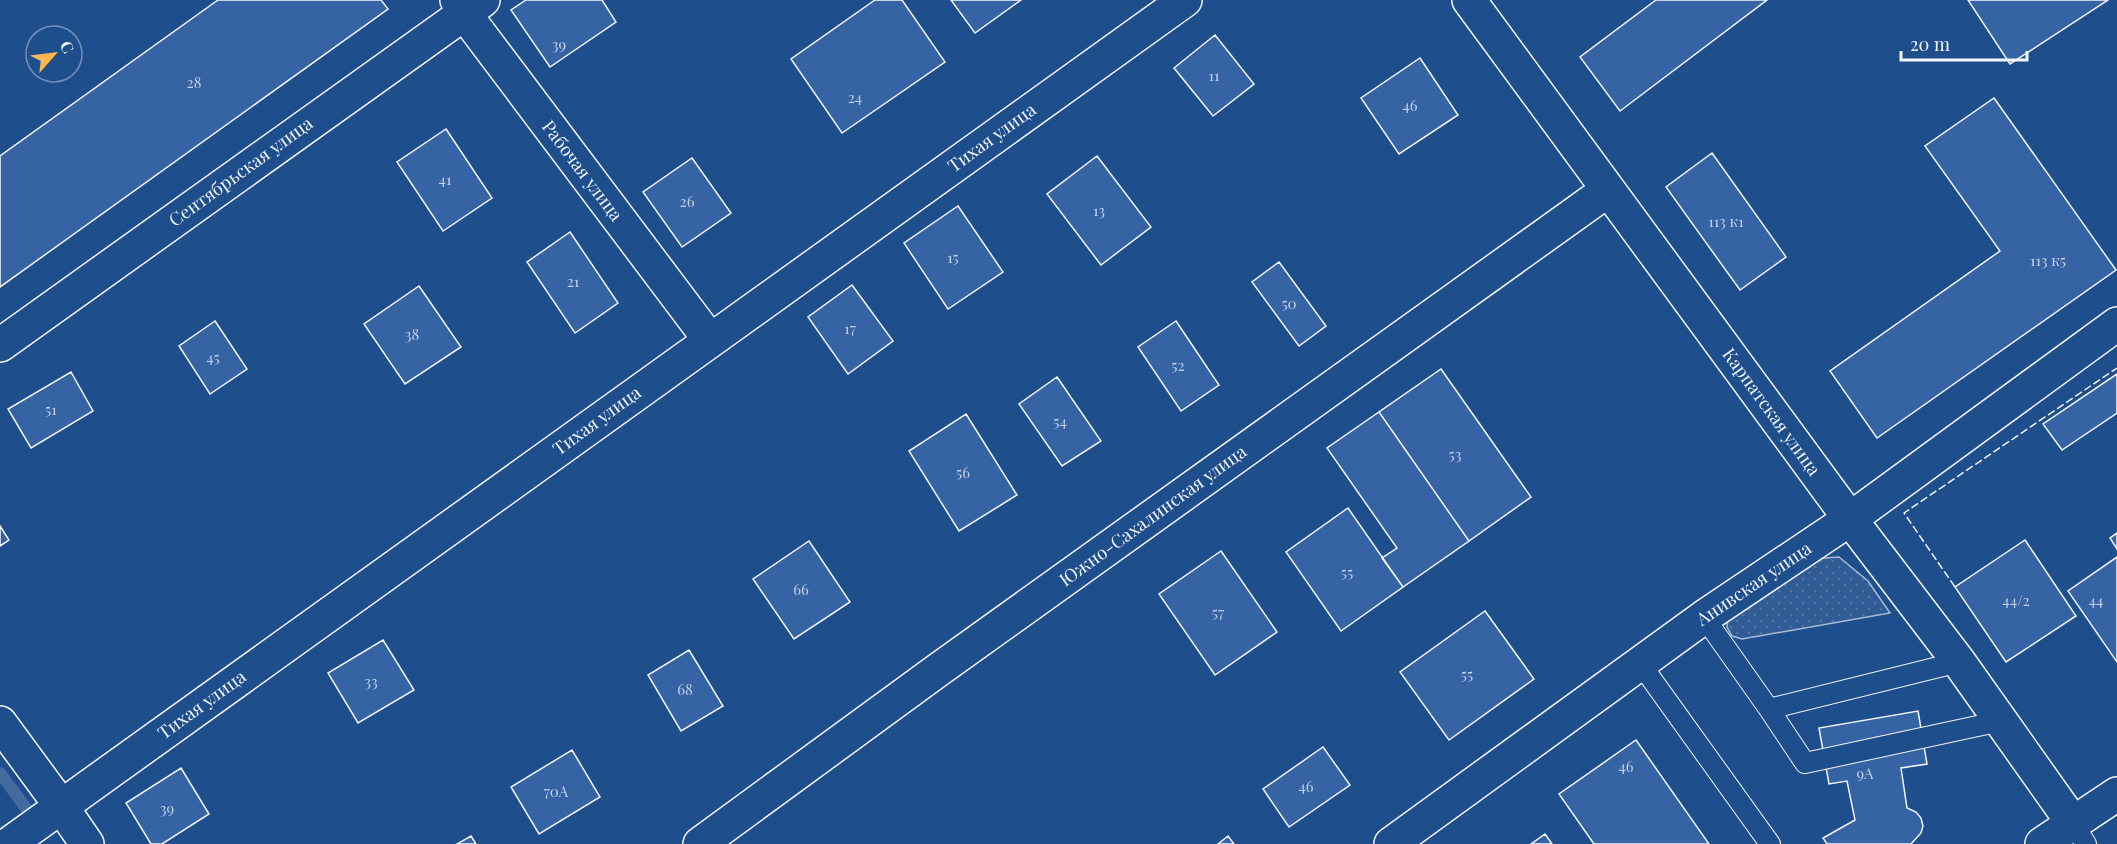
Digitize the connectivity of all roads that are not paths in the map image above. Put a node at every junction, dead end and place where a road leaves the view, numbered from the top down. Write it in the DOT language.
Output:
graph roads {
  1 [pos="1185,0"];
  2 [pos="1469,0"];
  3 [pos="468,4"];
  4 [pos="1608,190"];
  5 [pos="2117,324"];
  6 [pos="710,340"];
  7 [pos="0,345"];
  8 [pos="1850,519"];
  9 [pos="1704,617"];
  10 [pos="1959,662"];
  11 [pos="1641,663"];
  12 [pos="1769,709"];
  13 [pos="2001,721"];
  14 [pos="0,723"];
  15 [pos="2117,794"];
  16 [pos="61,806"];
  17 [pos="2079,834"];
  18 [pos="9,844"];
  19 [pos="87,844"];
  20 [pos="700,844"];
  21 [pos="1390,844"];
  22 [pos="1770,844"];
  23 [pos="2042,844"];
  1 -- 6 [label="street, Тихая улица"];
  2 -- 4 [label="street, Карпатская улица"];
  3 -- 6 [label="street, Рабочая улица"];
  3 -- 7 [label="street, Сентябрьская улица"];
  4 -- 8 [label="street, Карпатская улица"];
  4 -- 20 [label="street, Южно-Сахалинская улица"];
  5 -- 8 [label="street, Анивская улица"];
  6 -- 16 [label="street, Тихая улица"];
  8 -- 9 [label="street, Анивская улица"];
  8 -- 10 [label="street, Карпатская улица"];
  9 -- 11 [label="street, Анивская улица"];
  9 -- 12 [label="lane"];
  10 -- 12 [label="lane"];
  10 -- 13 [label="street, Карпатская улица"];
  11 -- 21 [label="street, Анивская улица"];
  11 -- 22 [label="lane"];
  12 -- 13 [label="lane"];
  13 -- 17 [label="street, Карпатская улица"];
  14 -- 16 [label="street"];
  15 -- 17 [label="street"];
  16 -- 18 [label="street, Тихая улица"];
  16 -- 19 [label="street"];
  17 -- 23 [label="street"];
}
